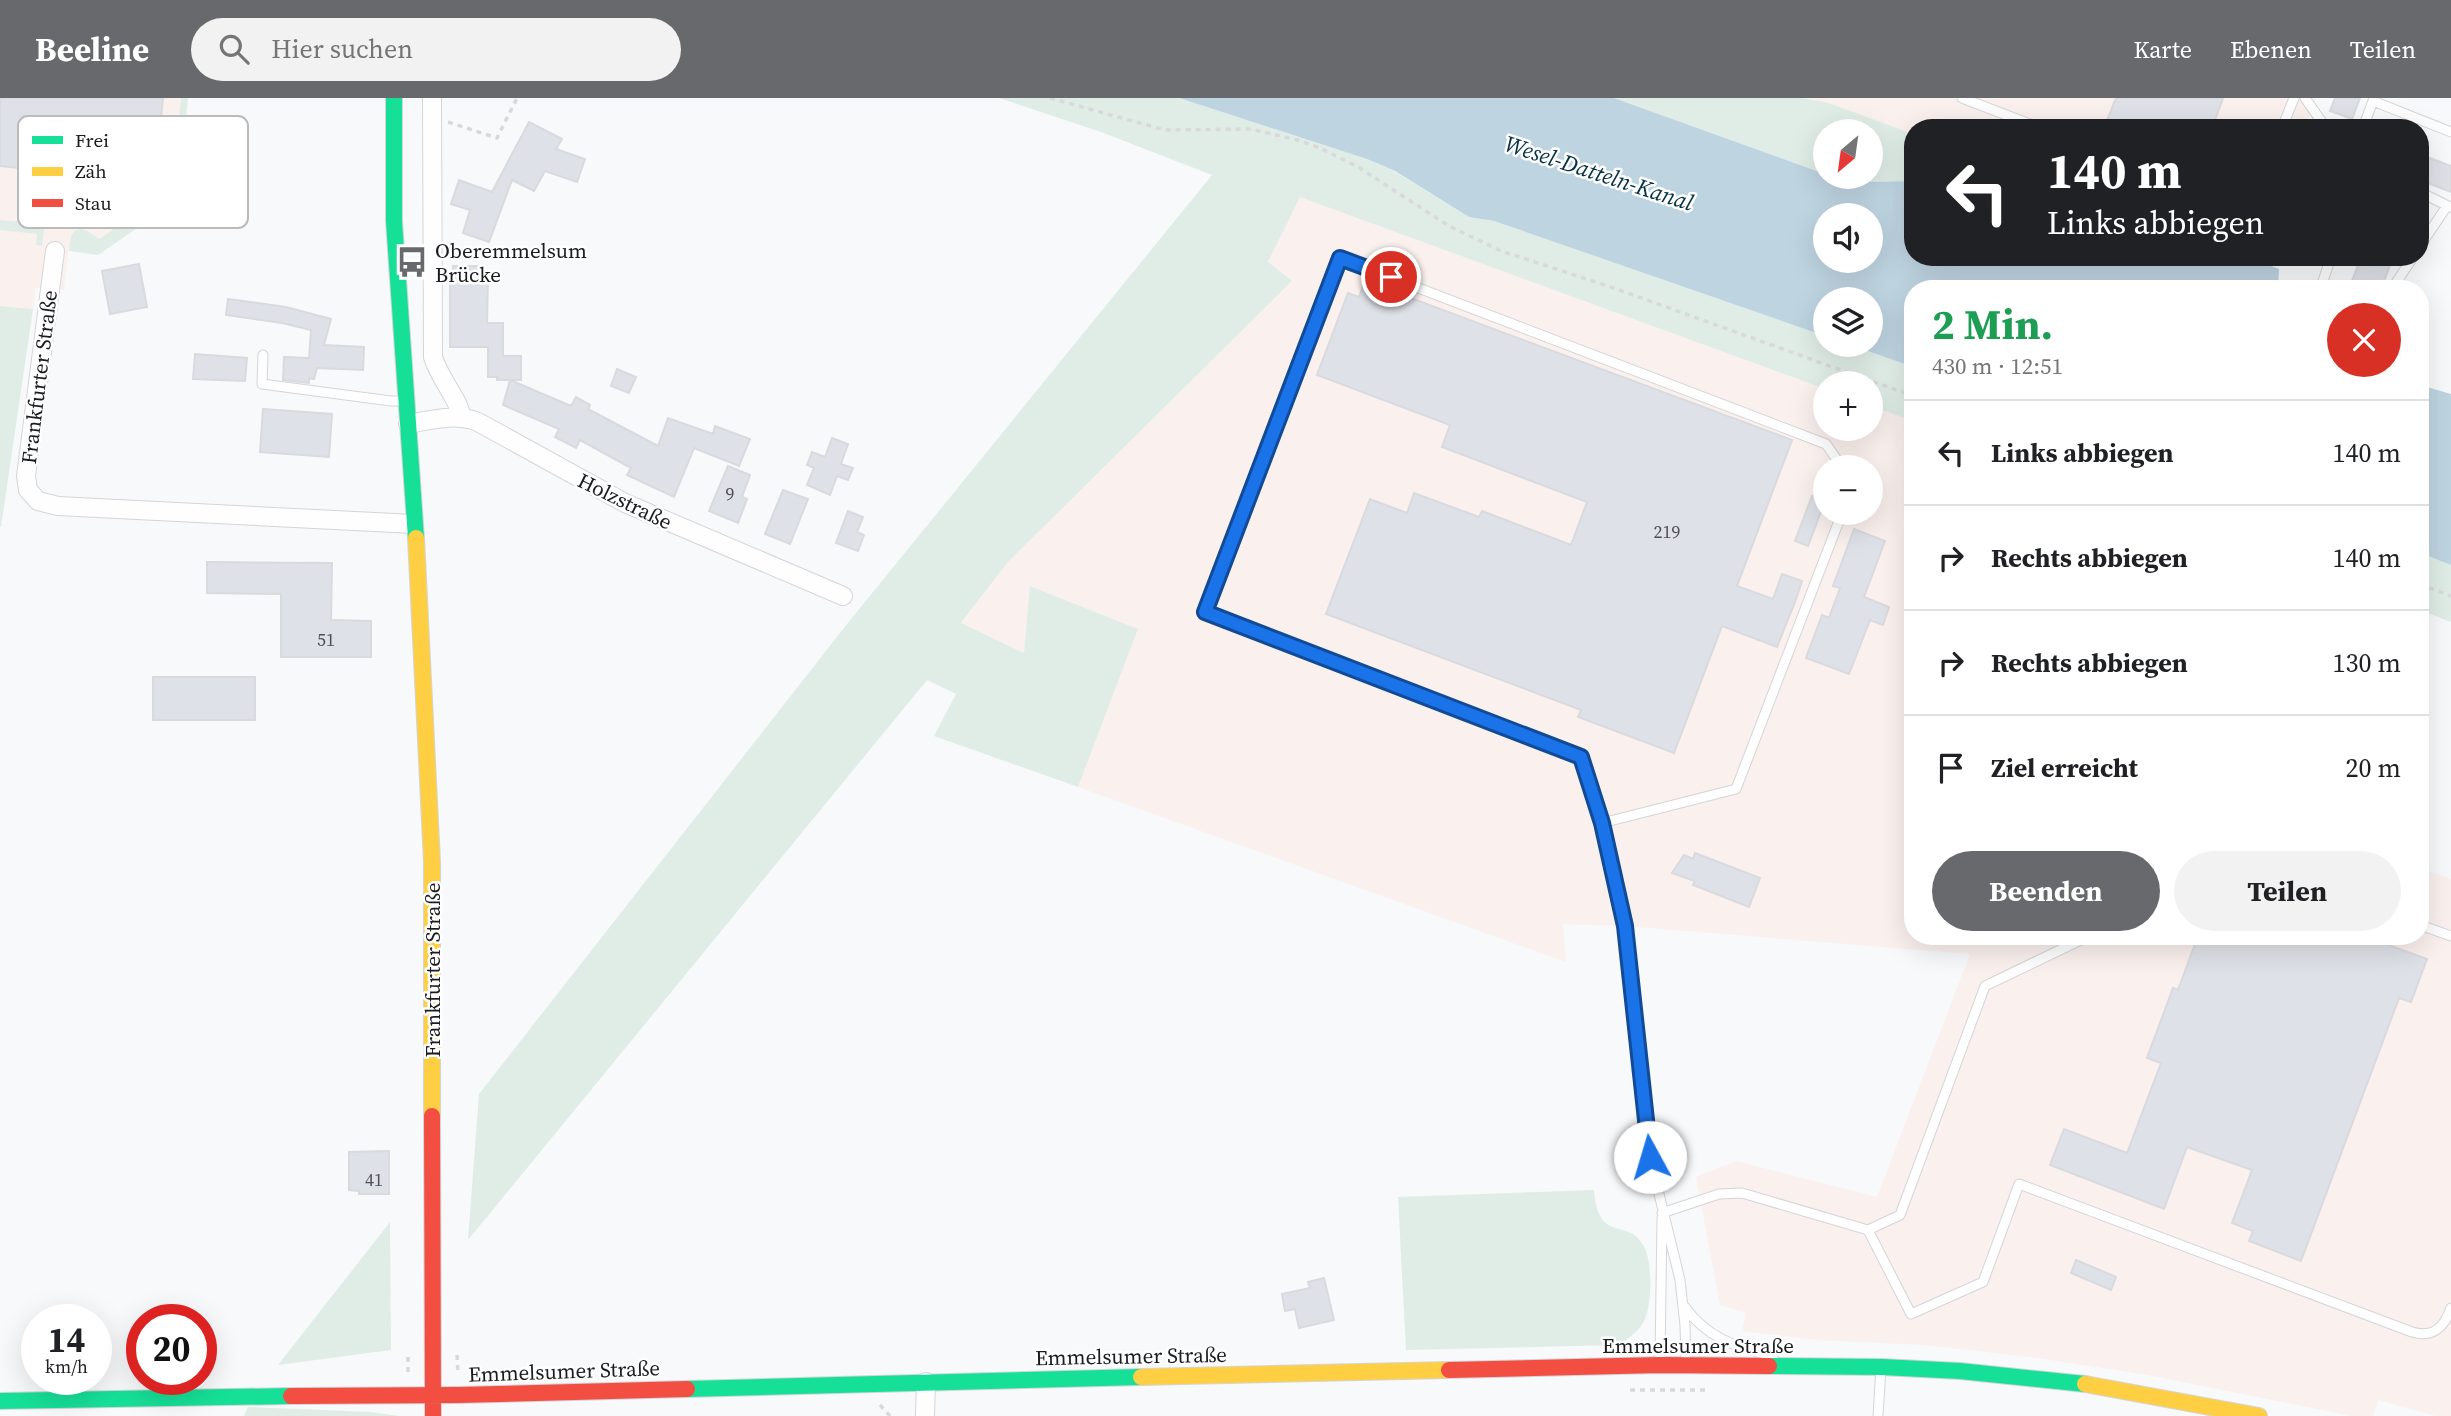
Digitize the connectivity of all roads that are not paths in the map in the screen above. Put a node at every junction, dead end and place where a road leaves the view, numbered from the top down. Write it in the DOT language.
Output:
graph roads {
  1 [pos="394,98"];
  2 [pos="432,98"];
  3 [pos="1962,98"];
  4 [pos="2294,98"];
  5 [pos="2305,98"];
  6 [pos="2373,100"];
  7 [pos="1988,103"];
  8 [pos="2021,119"];
  9 [pos="2286,119"];
  10 [pos="2320,119"];
  11 [pos="2366,119"];
  12 [pos="2419,119"];
  13 [pos="2429,123"];
  14 [pos="2451,132"];
  15 [pos="2429,197"];
  16 [pos="2449,207"];
  17 [pos="2429,234"];
  18 [pos="55,251"];
  19 [pos="263,355"];
  20 [pos="407,401"];
  21 [pos="462,418"];
  22 [pos="408,424"];
  23 [pos="1834,455"];
  24 [pos="414,524"];
  25 [pos="1837,525"];
  26 [pos="844,596"];
  27 [pos="1602,823"];
  28 [pos="2429,928"];
  29 [pos="2451,936"];
  30 [pos="2070,945"];
  31 [pos="1662,1213"];
  32 [pos="1868,1230"];
  33 [pos="1683,1303"];
  34 [pos="2451,1308"];
  35 [pos="1660,1365"];
  36 [pos="1686,1365"];
  37 [pos="1811,1366"];
  38 [pos="1882,1367"];
  39 [pos="926,1382"];
  40 [pos="432,1394"];
  41 [pos="0,1401"];
  42 [pos="433,1416"];
  43 [pos="926,1416"];
  44 [pos="1878,1416"];
  45 [pos="2259,1416"];
  1 -- 20 [label="street, Frankfurter Straße"];
  2 -- 21 [label="street"];
  3 -- 7 [label="lane"];
  4 -- 9 [label="lane"];
  5 -- 10 [label="lane"];
  6 -- 11 [label="lane"];
  6 -- 12 [label="lane"];
  7 -- 8 [label="lane"];
  13 -- 14 [label="lane"];
  15 -- 16 [label="lane"];
  16 -- 17 [label="lane"];
  18 -- 24 [label="street, Frankfurter Straße"];
  19 -- 20 [label="lane"];
  20 -- 22 [label="street, Frankfurter Straße"];
  21 -- 22 [label="street, Holzstraße"];
  21 -- 26 [label="street, Holzstraße"];
  22 -- 24 [label="street, Frankfurter Straße"];
  23 -- 27 [label="lane"];
  24 -- 40 [label="street, Frankfurter Straße"];
  25 -- 27 [label="lane"];
  27 -- 31 [label="lane"];
  28 -- 29 [label="lane"];
  30 -- 32 [label="lane"];
  31 -- 32 [label="lane"];
  31 -- 33 [label="lane"];
  31 -- 35 [label="lane"];
  32 -- 34 [label="lane"];
  33 -- 36 [label="lane"];
  33 -- 37 [label="lane"];
  35 -- 36 [label="street, Emmelsumer Straße"];
  35 -- 39 [label="street, Emmelsumer Straße"];
  36 -- 37 [label="street, Emmelsumer Straße"];
  37 -- 38 [label="street, Emmelsumer Straße"];
  38 -- 44 [label="lane"];
  38 -- 45 [label="street, Emmelsumer Straße"];
  39 -- 40 [label="street, Emmelsumer Straße"];
  39 -- 43 [label="street"];
  40 -- 41 [label="street, Emmelsumer Straße"];
  40 -- 42 [label="street, Frankfurter Straße"];
}
